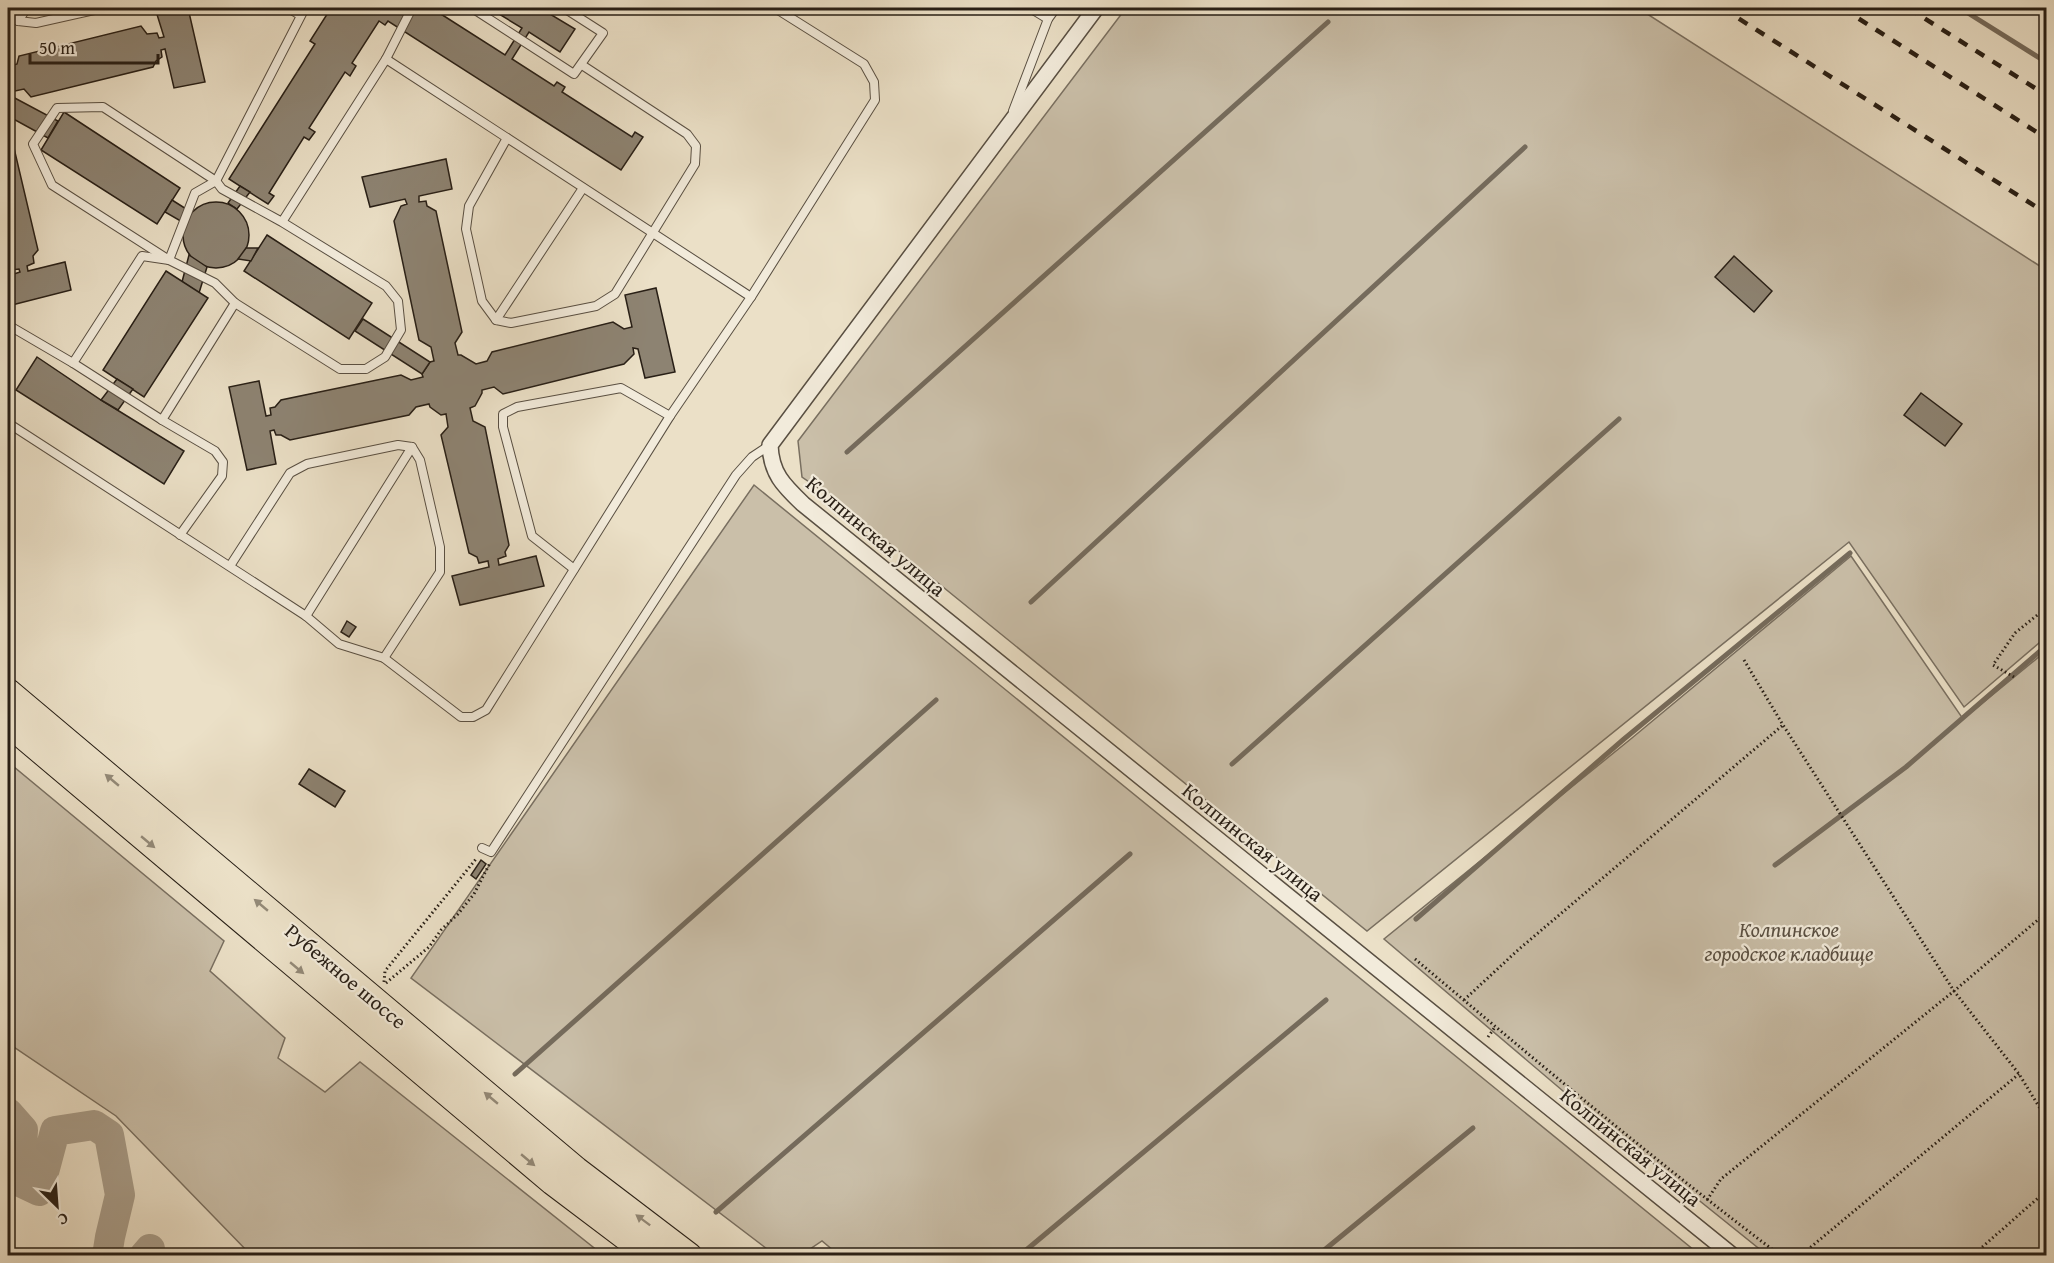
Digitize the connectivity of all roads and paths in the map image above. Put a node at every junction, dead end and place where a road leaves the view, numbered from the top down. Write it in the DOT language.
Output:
graph roads {
  1 [pos="11,8"];
  2 [pos="27,8"];
  3 [pos="103,8"];
  4 [pos="288,8"];
  5 [pos="305,8"];
  6 [pos="412,8"];
  7 [pos="472,8"];
  8 [pos="564,8"];
  9 [pos="775,8"];
  10 [pos="1030,8"];
  11 [pos="1056,8"];
  12 [pos="1096,8"];
  13 [pos="300,15"];
  14 [pos="1048,19"];
  15 [pos="18,21"];
  16 [pos="386,59"];
  17 [pos="582,65"];
  18 [pos="1008,123"];
  19 [pos="507,138"];
  20 [pos="216,181"];
  21 [pos="583,188"];
  22 [pos="282,222"];
  23 [pos="653,233"];
  24 [pos="169,260"];
  25 [pos="751,297"];
  26 [pos="235,303"];
  27 [pos="496,320"];
  28 [pos="8,325"];
  29 [pos="73,363"];
  30 [pos="670,416"];
  31 [pos="162,420"];
  32 [pos="8,423"];
  33 [pos="770,445"];
  34 [pos="412,447"];
  35 [pos="180,535"];
  36 [pos="230,566"];
  37 [pos="574,569"];
  38 [pos="2046,608"];
  39 [pos="306,616"];
  40 [pos="384,658"];
  41 [pos="1744,660"];
  42 [pos="2014,677"];
  43 [pos="8,692"];
  44 [pos="8,723"];
  45 [pos="1783,725"];
  46 [pos="486,850"];
  47 [pos="2046,913"];
  48 [pos="1415,959"];
  49 [pos="1954,991"];
  50 [pos="1464,1000"];
  51 [pos="1495,1027"];
  52 [pos="1487,1038"];
  53 [pos="2019,1074"];
  54 [pos="2046,1118"];
  55 [pos="2046,1191"];
  56 [pos="1707,1200"];
  57 [pos="651,1256"];
  58 [pos="689,1256"];
  59 [pos="1733,1256"];
  60 [pos="1781,1256"];
  61 [pos="1800,1256"];
  62 [pos="1972,1256"];
  1 -- 15 [label="lane"];
  2 -- 15 [label="lane"];
  3 -- 15 [label="lane"];
  4 -- 13 [label="lane"];
  5 -- 13 [label="lane"];
  6 -- 16 [label="lane"];
  7 -- 17 [label="lane"];
  8 -- 17 [label="lane"];
  9 -- 25 [label="lane"];
  10 -- 14 [label="lane"];
  11 -- 14 [label="lane"];
  12 -- 18 [label="street"];
  13 -- 20 [label="lane"];
  14 -- 18 [label="lane"];
  16 -- 19 [label="lane"];
  16 -- 22 [label="lane"];
  17 -- 23 [label="lane"];
  18 -- 33 [label="street"];
  19 -- 21 [label="lane"];
  19 -- 27 [label="lane"];
  20 -- 22 [label="lane"];
  20 -- 24 [label="lane"];
  20 -- 24 [label="lane"];
  21 -- 23 [label="lane"];
  21 -- 27 [label="lane"];
  22 -- 26 [label="lane"];
  23 -- 25 [label="lane"];
  23 -- 27 [label="lane"];
  24 -- 26 [label="lane"];
  24 -- 29 [label="lane"];
  25 -- 30 [label="lane"];
  26 -- 31 [label="lane"];
  28 -- 29 [label="lane"];
  29 -- 31 [label="lane"];
  30 -- 37 [label="lane"];
  30 -- 37 [label="lane"];
  31 -- 35 [label="lane"];
  32 -- 35 [label="lane"];
  33 -- 46 [label="lane"];
  33 -- 59 [label="street, Колпинская улица"];
  34 -- 36 [label="lane"];
  34 -- 39 [label="lane"];
  34 -- 40 [label="lane"];
  35 -- 36 [label="lane"];
  36 -- 39 [label="lane"];
  37 -- 40 [label="lane"];
  38 -- 42 [label="path"];
  39 -- 40 [label="lane"];
  41 -- 45 [label="path"];
  58 -- 43 [label="main road, Рубежное шоссе, one-way"];
  44 -- 57 [label="main road, Рубежное шоссе, one-way"];
  45 -- 49 [label="path"];
  45 -- 50 [label="path"];
  46 -- 46 [label="path"];
  47 -- 49 [label="path"];
  48 -- 50 [label="path"];
  49 -- 53 [label="path"];
  49 -- 56 [label="path"];
  50 -- 51 [label="path"];
  51 -- 52 [label="path"];
  51 -- 56 [label="path"];
  53 -- 54 [label="path"];
  53 -- 61 [label="path"];
  55 -- 62 [label="path"];
  56 -- 60 [label="path"];
}
